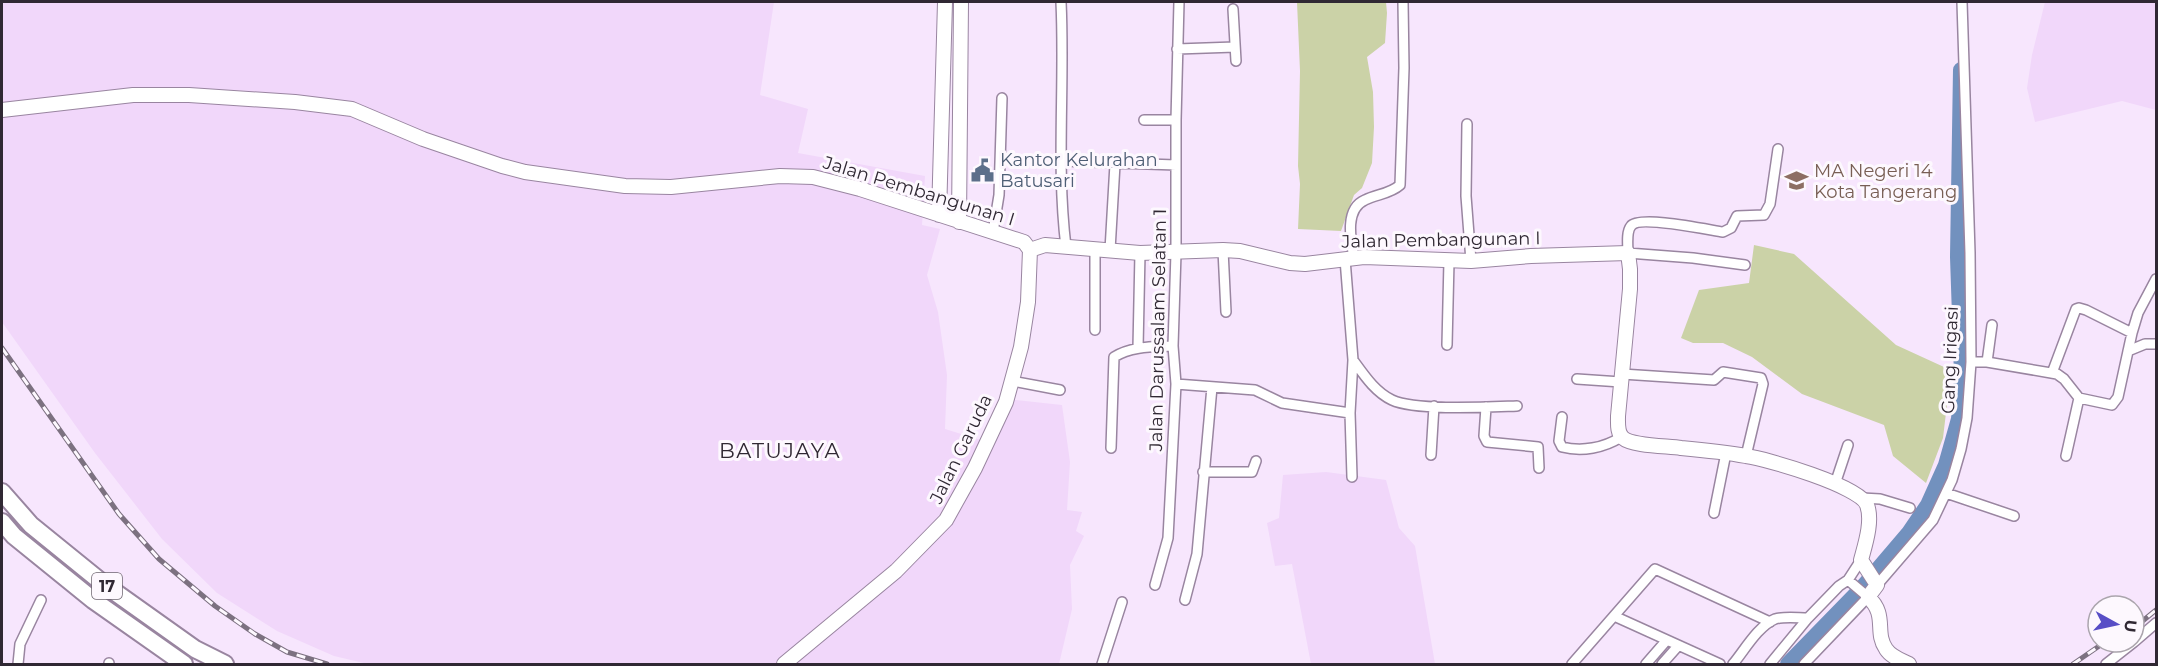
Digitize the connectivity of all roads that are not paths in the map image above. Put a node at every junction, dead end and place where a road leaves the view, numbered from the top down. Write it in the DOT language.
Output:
graph roads {
  1 [pos="945,2"];
  2 [pos="961,2"];
  3 [pos="1060,2"];
  4 [pos="1179,2"];
  5 [pos="1403,2"];
  6 [pos="1962,2"];
  7 [pos="1233,9"];
  8 [pos="1235,47"];
  9 [pos="1177,49"];
  10 [pos="1236,60"];
  11 [pos="1002,98"];
  12 [pos="2,110"];
  13 [pos="1144,120"];
  14 [pos="1176,120"];
  15 [pos="1467,124"];
  16 [pos="1778,149"];
  17 [pos="1062,160"];
  18 [pos="1115,164"];
  19 [pos="1176,165"];
  20 [pos="939,215"];
  21 [pos="958,222"];
  22 [pos="993,232"];
  23 [pos="1066,247"];
  24 [pos="1095,249"];
  25 [pos="1030,250"];
  26 [pos="1110,250"];
  27 [pos="1223,250"];
  28 [pos="1140,253"];
  29 [pos="1176,253"];
  30 [pos="1628,253"];
  31 [pos="1349,259"];
  32 [pos="1449,261"];
  33 [pos="1471,261"];
  34 [pos="1744,265"];
  35 [pos="2157,279"];
  36 [pos="1226,312"];
  37 [pos="1992,325"];
  38 [pos="1095,330"];
  39 [pos="2132,333"];
  40 [pos="2157,344"];
  41 [pos="1447,345"];
  42 [pos="1173,346"];
  43 [pos="1138,348"];
  44 [pos="2128,351"];
  45 [pos="1353,360"];
  46 [pos="1971,362"];
  47 [pos="1987,362"];
  48 [pos="2052,373"];
  49 [pos="1622,378"];
  50 [pos="1577,379"];
  51 [pos="1012,381"];
  52 [pos="1176,384"];
  53 [pos="1212,387"];
  54 [pos="1060,390"];
  55 [pos="2079,398"];
  56 [pos="1434,406"];
  57 [pos="1516,406"];
  58 [pos="1486,407"];
  59 [pos="1350,413"];
  60 [pos="1562,417"];
  61 [pos="1621,437"];
  62 [pos="1848,445"];
  63 [pos="1111,448"];
  64 [pos="1726,453"];
  65 [pos="1431,455"];
  66 [pos="1746,456"];
  67 [pos="2066,456"];
  68 [pos="1256,461"];
  69 [pos="1539,468"];
  70 [pos="1203,472"];
  71 [pos="1352,477"];
  72 [pos="1835,484"];
  73 [pos="2,492"];
  74 [pos="1946,493"];
  75 [pos="1862,498"];
  76 [pos="1910,508"];
  77 [pos="1714,513"];
  78 [pos="2014,516"];
  79 [pos="2,522"];
  80 [pos="1865,565"];
  81 [pos="1852,583"];
  82 [pos="1877,584"];
  83 [pos="1155,585"];
  84 [pos="1867,596"];
  85 [pos="41,600"];
  86 [pos="1185,600"];
  87 [pos="1122,602"];
  88 [pos="1614,616"];
  89 [pos="1808,618"];
  90 [pos="1770,622"];
  91 [pos="1666,641"];
  92 [pos="1678,646"];
  93 [pos="2119,654"];
  94 [pos="1576,663"];
  95 [pos="18,664"];
  96 [pos="184,664"];
  97 [pos="225,664"];
  98 [pos="789,664"];
  99 [pos="1102,664"];
  100 [pos="1646,664"];
  101 [pos="1662,664"];
  102 [pos="1720,664"];
  103 [pos="1733,664"];
  104 [pos="1770,664"];
  105 [pos="1804,664"];
  106 [pos="1909,664"];
  107 [pos="2106,664"];
  1 -- 20 [label="street"];
  2 -- 21 [label="street"];
  3 -- 17 [label="street"];
  4 -- 9 [label="street, Jalan Darussalam Selatan 1"];
  5 -- 31 [label="street"];
  6 -- 46 [label="street, Gang Irigasi"];
  7 -- 8 [label="street"];
  8 -- 9 [label="street"];
  8 -- 10 [label="street"];
  9 -- 14 [label="street, Jalan Darussalam Selatan 1"];
  11 -- 22 [label="street"];
  12 -- 20 [label="street, Jalan Pembangunan I"];
  13 -- 14 [label="street"];
  14 -- 19 [label="street, Jalan Darussalam Selatan 1"];
  15 -- 33 [label="street"];
  16 -- 30 [label="street"];
  17 -- 18 [label="street"];
  17 -- 23 [label="street"];
  18 -- 19 [label="street"];
  18 -- 26 [label="street"];
  19 -- 29 [label="street, Jalan Darussalam Selatan 1"];
  20 -- 21 [label="street, Jalan Pembangunan I"];
  21 -- 22 [label="street, Jalan Pembangunan I"];
  22 -- 25 [label="street, Jalan Pembangunan I"];
  23 -- 24 [label="street, Jalan Pembangunan I"];
  23 -- 25 [label="street, Jalan Pembangunan I"];
  24 -- 26 [label="street, Jalan Pembangunan I"];
  24 -- 38 [label="street"];
  25 -- 51 [label="street, Jalan Garuda"];
  26 -- 28 [label="street, Jalan Pembangunan I"];
  27 -- 29 [label="street, Jalan Pembangunan I"];
  27 -- 31 [label="street, Jalan Pembangunan I"];
  27 -- 36 [label="street"];
  28 -- 29 [label="street, Jalan Pembangunan I"];
  28 -- 43 [label="street"];
  29 -- 42 [label="street, Jalan Darussalam Selatan 1"];
  30 -- 33 [label="street, Jalan Pembangunan I"];
  30 -- 34 [label="street"];
  30 -- 49 [label="street"];
  31 -- 32 [label="street, Jalan Pembangunan I"];
  31 -- 45 [label="street"];
  32 -- 33 [label="street, Jalan Pembangunan I"];
  32 -- 41 [label="street"];
  35 -- 39 [label="street"];
  37 -- 47 [label="street"];
  39 -- 44 [label="street"];
  39 -- 48 [label="street"];
  40 -- 44 [label="street"];
  42 -- 43 [label="street"];
  42 -- 52 [label="street, Jalan Darussalam Selatan 1"];
  43 -- 63 [label="street"];
  44 -- 55 [label="street"];
  45 -- 56 [label="street"];
  45 -- 59 [label="street"];
  46 -- 47 [label="street"];
  46 -- 74 [label="street, Gang Irigasi"];
  47 -- 48 [label="street"];
  48 -- 55 [label="street"];
  49 -- 50 [label="street"];
  49 -- 61 [label="street"];
  49 -- 66 [label="street"];
  51 -- 54 [label="street"];
  51 -- 98 [label="street, Jalan Garuda"];
  52 -- 53 [label="street"];
  52 -- 83 [label="street, Jalan Darussalam Selatan 1"];
  53 -- 59 [label="street"];
  53 -- 70 [label="street"];
  55 -- 67 [label="street"];
  56 -- 58 [label="street"];
  56 -- 65 [label="street"];
  57 -- 58 [label="street"];
  58 -- 69 [label="street"];
  59 -- 71 [label="street"];
  60 -- 61 [label="street"];
  61 -- 64 [label="street"];
  62 -- 72 [label="street"];
  64 -- 66 [label="street"];
  64 -- 77 [label="street"];
  66 -- 72 [label="street"];
  68 -- 70 [label="street"];
  70 -- 86 [label="street"];
  72 -- 75 [label="street"];
  73 -- 97 [label="highway, 17"];
  74 -- 78 [label="street"];
  74 -- 82 [label="street, Gang Irigasi"];
  75 -- 76 [label="street"];
  75 -- 80 [label="street"];
  79 -- 96 [label="highway, 17"];
  80 -- 81 [label="street"];
  80 -- 82 [label="street"];
  81 -- 84 [label="street"];
  81 -- 89 [label="street"];
  82 -- 84 [label="street, Gang Irigasi"];
  84 -- 105 [label="street, Gang Irigasi"];
  84 -- 106 [label="street"];
  85 -- 95 [label="street"];
  87 -- 99 [label="street"];
  88 -- 90 [label="street"];
  88 -- 91 [label="street"];
  88 -- 94 [label="street"];
  89 -- 90 [label="street"];
  89 -- 104 [label="street"];
  90 -- 103 [label="street"];
  91 -- 92 [label="street"];
  91 -- 100 [label="street"];
  92 -- 101 [label="street"];
  92 -- 102 [label="street"];
  93 -- 107 [label="street"];
}
